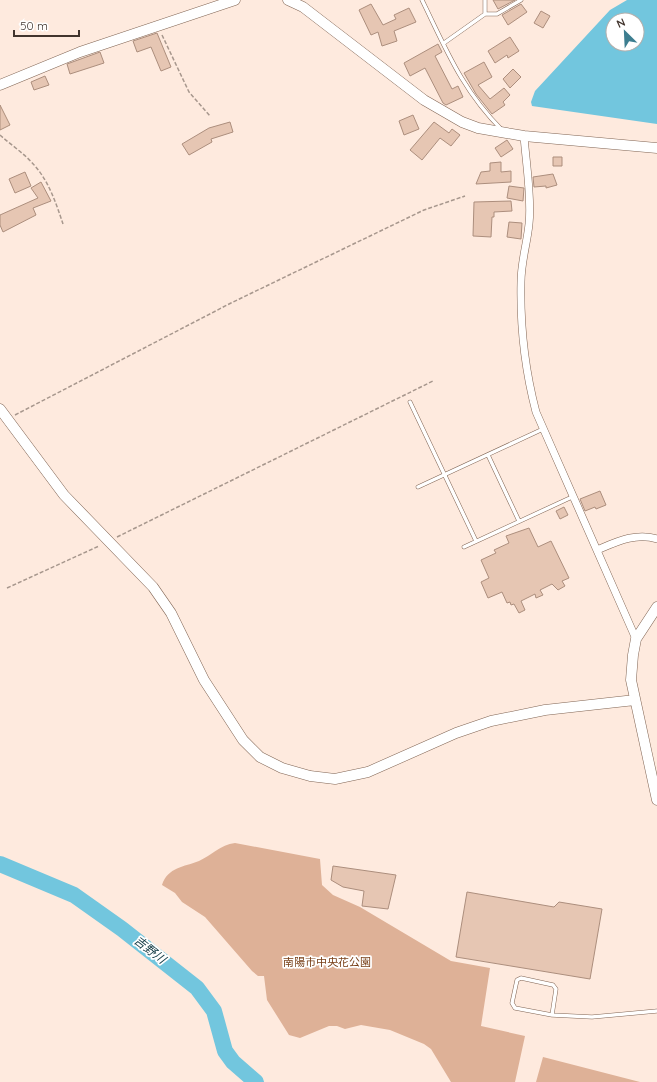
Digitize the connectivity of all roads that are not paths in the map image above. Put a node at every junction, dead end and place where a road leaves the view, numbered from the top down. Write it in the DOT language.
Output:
graph roads {
  1 [pos="235,0"];
  2 [pos="288,0"];
  3 [pos="422,0"];
  4 [pos="485,0"];
  5 [pos="521,0"];
  6 [pos="485,14"];
  7 [pos="444,43"];
  8 [pos="0,85"];
  9 [pos="506,133"];
  10 [pos="524,136"];
  11 [pos="657,148"];
  12 [pos="410,402"];
  13 [pos="0,409"];
  14 [pos="543,428"];
  15 [pos="488,456"];
  16 [pos="444,475"];
  17 [pos="418,487"];
  18 [pos="572,497"];
  19 [pos="519,521"];
  20 [pos="657,539"];
  21 [pos="476,541"];
  22 [pos="464,547"];
  23 [pos="597,550"];
  24 [pos="657,607"];
  25 [pos="636,639"];
  26 [pos="635,700"];
  27 [pos="657,800"];
  28 [pos="657,1011"];
  29 [pos="552,1015"];
  1 -- 8 [label="street"];
  2 -- 9 [label="street"];
  3 -- 7 [label="lane"];
  4 -- 6 [label="lane"];
  5 -- 6 [label="lane"];
  6 -- 7 [label="lane"];
  7 -- 9 [label="lane"];
  9 -- 10 [label="street"];
  10 -- 11 [label="street"];
  10 -- 14 [label="street"];
  12 -- 16 [label="lane"];
  13 -- 26 [label="street"];
  14 -- 15 [label="lane"];
  14 -- 18 [label="street"];
  15 -- 16 [label="lane"];
  15 -- 19 [label="lane"];
  16 -- 17 [label="lane"];
  16 -- 21 [label="lane"];
  18 -- 19 [label="lane"];
  18 -- 23 [label="street"];
  19 -- 21 [label="lane"];
  20 -- 23 [label="street"];
  21 -- 22 [label="lane"];
  23 -- 25 [label="street"];
  24 -- 25 [label="street"];
  25 -- 26 [label="street"];
  26 -- 27 [label="street"];
  28 -- 29 [label="lane"];
  29 -- 29 [label="lane"];
}
